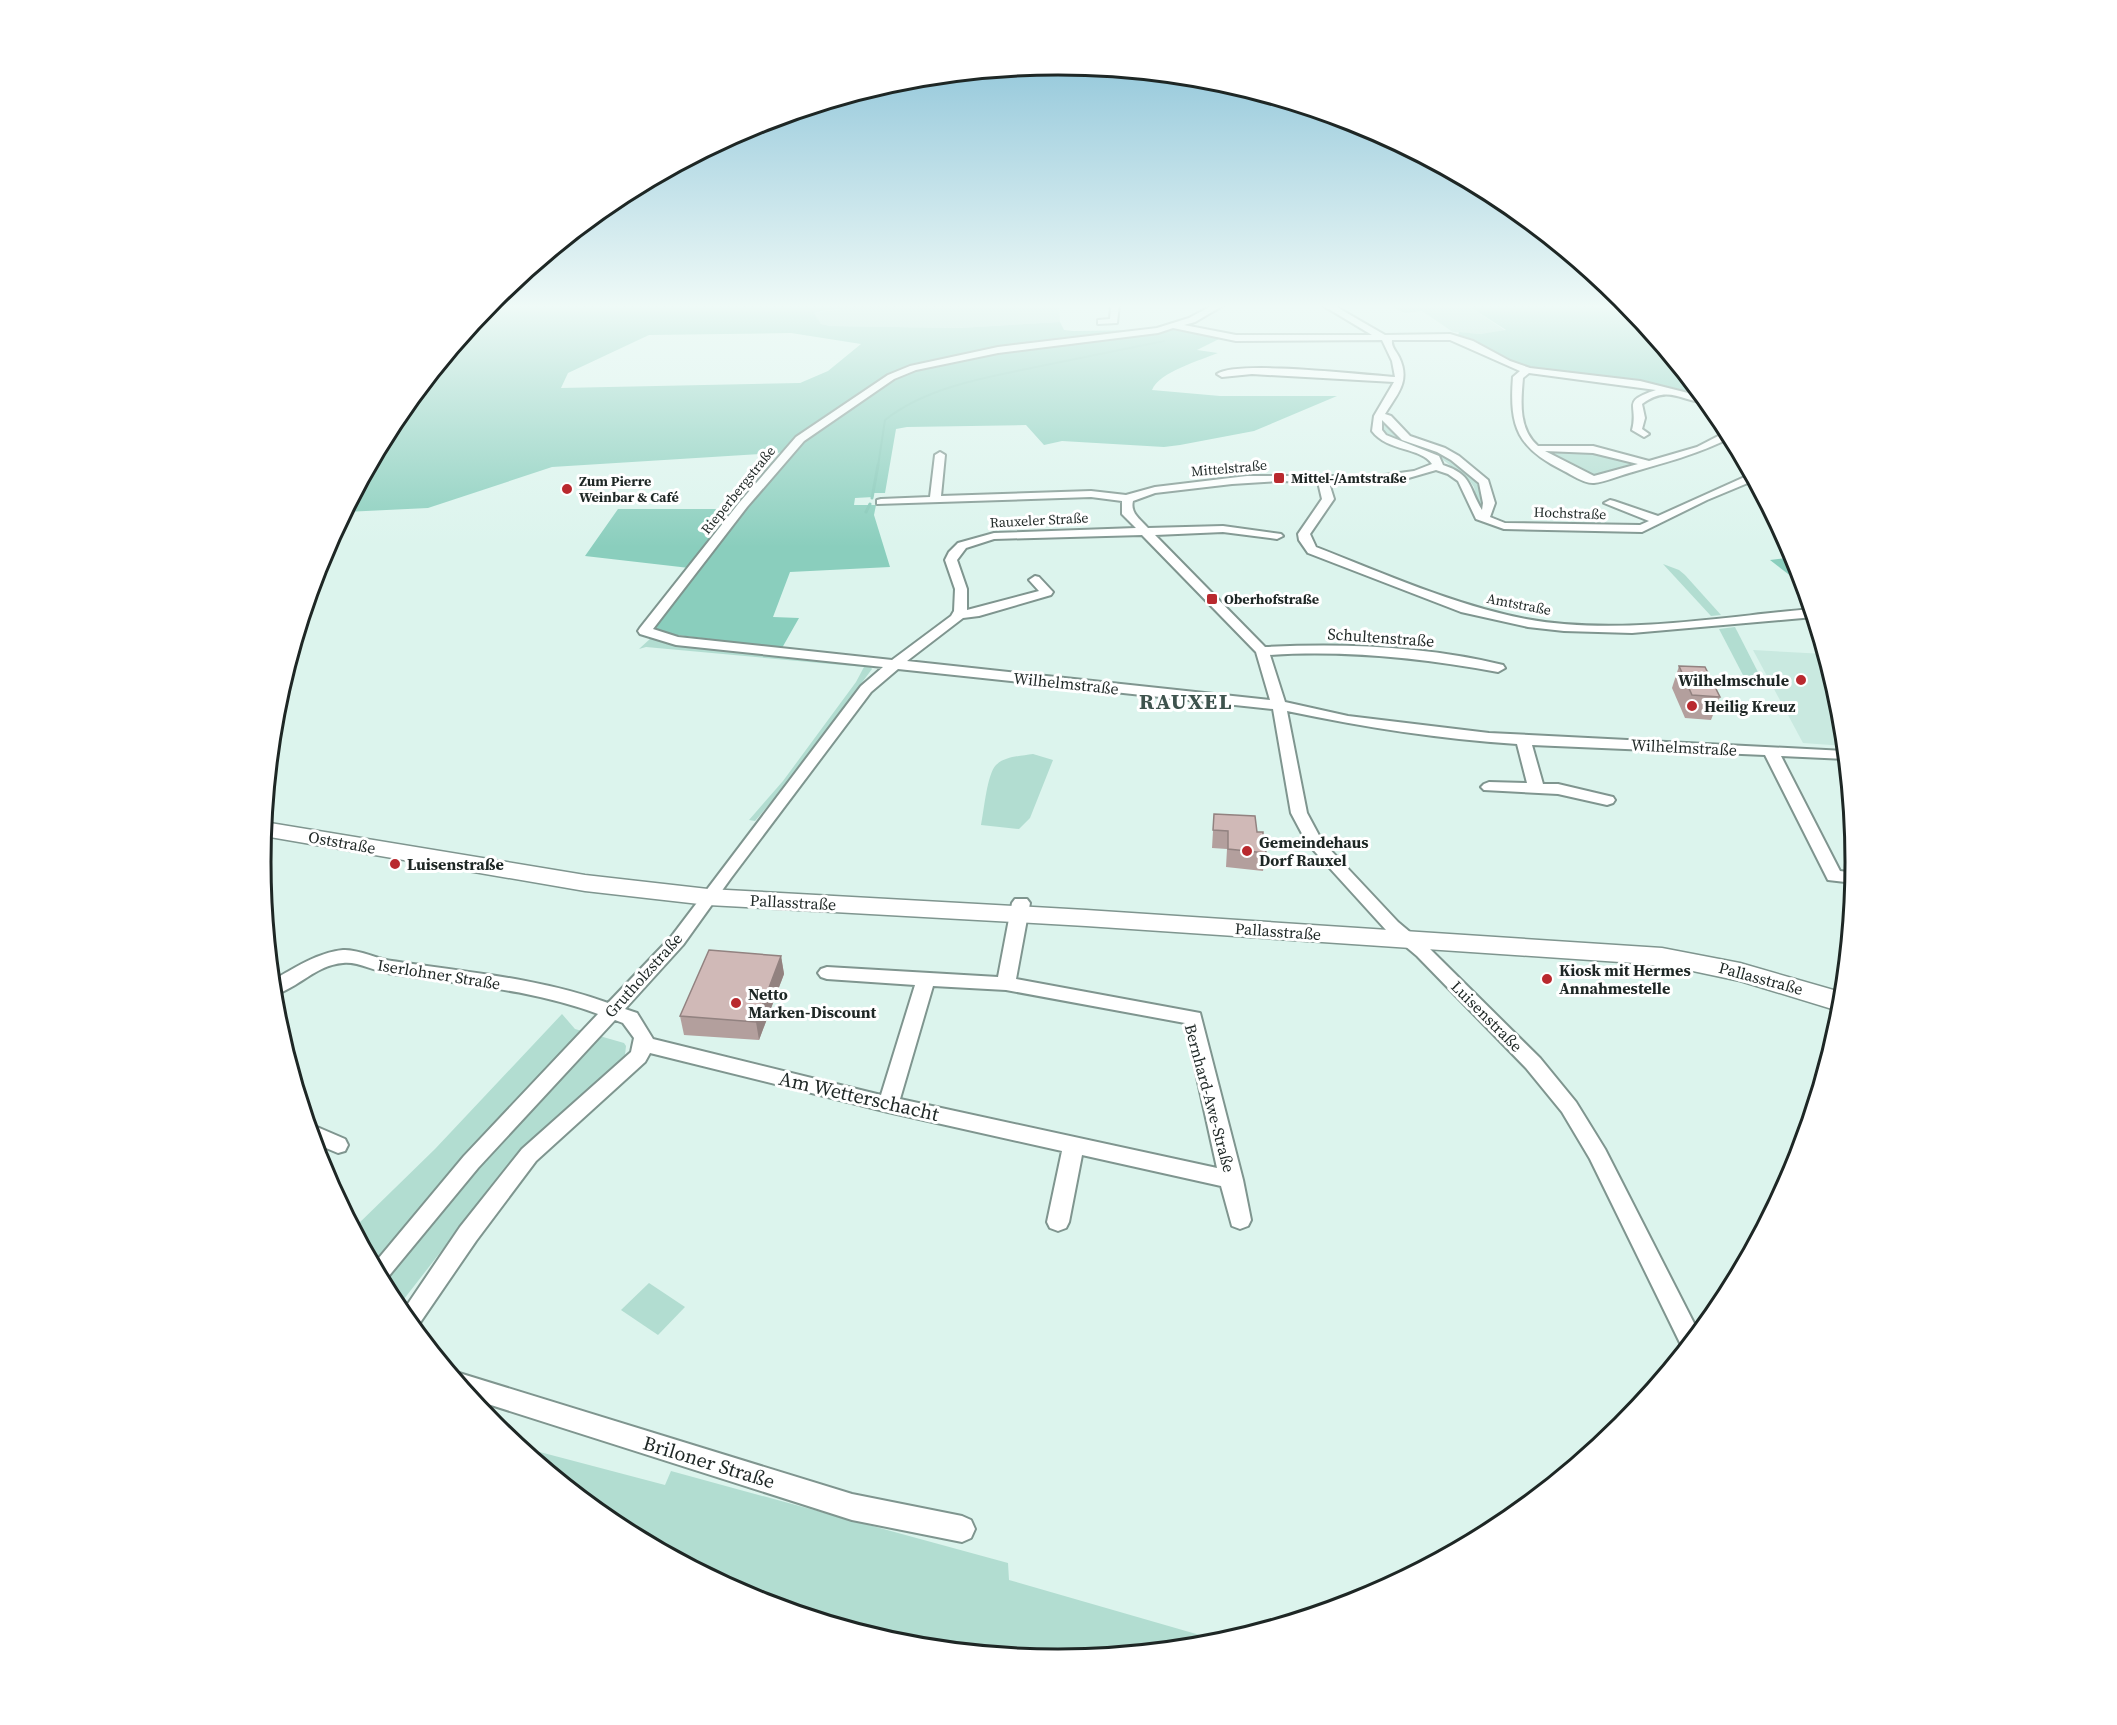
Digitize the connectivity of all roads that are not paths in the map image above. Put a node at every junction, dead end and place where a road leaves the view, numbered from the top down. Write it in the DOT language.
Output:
graph roads {
  1 [pos="878,386"];
  2 [pos="1398,386"];
  3 [pos="1517,386"];
  4 [pos="1646,386"];
  5 [pos="1665,390"];
  6 [pos="1693,397"];
  7 [pos="1379,416"];
  8 [pos="1644,434"];
  9 [pos="1721,439"];
  10 [pos="1534,450"];
  11 [pos="940,455"];
  12 [pos="1651,465"];
  13 [pos="1436,466"];
  14 [pos="1323,479"];
  15 [pos="1746,480"];
  16 [pos="1128,499"];
  17 [pos="934,500"];
  18 [pos="881,502"];
  19 [pos="1610,504"];
  20 [pos="1480,517"];
  21 [pos="1660,521"];
  22 [pos="1145,532"];
  23 [pos="1277,536"];
  24 [pos="1035,580"];
  25 [pos="959,614"];
  26 [pos="1806,615"];
  27 [pos="645,631"];
  28 [pos="1262,651"];
  29 [pos="894,665"];
  30 [pos="1498,668"];
  31 [pos="1279,705"];
  32 [pos="1523,739"];
  33 [pos="1771,752"];
  34 [pos="1838,755"];
  35 [pos="1489,787"];
  36 [pos="1536,788"];
  37 [pos="1607,800"];
  38 [pos="272,830"];
  39 [pos="1845,877"];
  40 [pos="713,890"];
  41 [pos="1020,909"];
  42 [pos="1400,933"];
  43 [pos="827,973"];
  44 [pos="926,979"];
  45 [pos="281,984"];
  46 [pos="1006,984"];
  47 [pos="1835,988"];
  48 [pos="1834,1000"];
  49 [pos="611,1010"];
  50 [pos="644,1044"];
  51 [pos="888,1104"];
  52 [pos="321,1136"];
  53 [pos="338,1145"];
  54 [pos="1074,1145"];
  55 [pos="1232,1180"];
  56 [pos="1240,1220"];
  57 [pos="1058,1222"];
  58 [pos="384,1268"];
  59 [pos="414,1314"];
  60 [pos="1688,1335"];
  61 [pos="472,1388"];
  62 [pos="962,1529"];
  1 -- 27 [label="street, Rieperbergstraße"];
  2 -- 7 [label="street"];
  3 -- 10 [label="street"];
  4 -- 5 [label="street"];
  5 -- 6 [label="street"];
  5 -- 8 [label="street"];
  7 -- 13 [label="street"];
  7 -- 20 [label="street"];
  9 -- 12 [label="street"];
  10 -- 12 [label="street"];
  10 -- 12 [label="street"];
  11 -- 17 [label="street"];
  13 -- 14 [label="street, Mittelstraße"];
  13 -- 20 [label="street"];
  14 -- 16 [label="street, Mittelstraße"];
  14 -- 26 [label="street, Amtstraße"];
  15 -- 21 [label="street, Hochstraße"];
  16 -- 17 [label="street, Mittelstraße"];
  16 -- 22 [label="street"];
  17 -- 18 [label="street, Mittelstraße"];
  19 -- 21 [label="street, Hochstraße"];
  20 -- 21 [label="street, Hochstraße"];
  22 -- 23 [label="street, Rauxeler Straße"];
  22 -- 25 [label="street, Rauxeler Straße"];
  22 -- 28 [label="street"];
  24 -- 25 [label="street"];
  25 -- 29 [label="street"];
  27 -- 29 [label="street, Wilhelmstraße"];
  28 -- 30 [label="street, Schultenstraße"];
  28 -- 31 [label="street"];
  29 -- 31 [label="street, Wilhelmstraße"];
  29 -- 40 [label="street, Grutholzstraße"];
  31 -- 32 [label="street, Wilhelmstraße"];
  31 -- 42 [label="street, Luisenstraße"];
  32 -- 33 [label="street, Wilhelmstraße"];
  32 -- 36 [label="street"];
  33 -- 34 [label="street, Wilhelmstraße"];
  33 -- 39 [label="street"];
  35 -- 36 [label="street"];
  36 -- 37 [label="street"];
  38 -- 40 [label="main road, Oststraße"];
  40 -- 41 [label="main road, Pallasstraße"];
  40 -- 49 [label="street, Grutholzstraße"];
  41 -- 42 [label="main road, Pallasstraße"];
  41 -- 46 [label="street"];
  42 -- 47 [label="main road, Pallasstraße"];
  42 -- 48 [label="main road, Pallasstraße"];
  42 -- 60 [label="street, Luisenstraße"];
  43 -- 44 [label="street, Bernhard-Awe-Straße"];
  44 -- 46 [label="street, Bernhard-Awe-Straße"];
  44 -- 51 [label="street"];
  45 -- 49 [label="street, Iserlohner Straße"];
  46 -- 55 [label="street, Bernhard-Awe-Straße"];
  49 -- 50 [label="street"];
  49 -- 58 [label="street, Grutholzstraße"];
  50 -- 51 [label="street, Am Wetterschacht"];
  50 -- 59 [label="street"];
  51 -- 54 [label="street, Am Wetterschacht"];
  52 -- 53 [label="street"];
  54 -- 55 [label="street, Am Wetterschacht"];
  54 -- 57 [label="street"];
  55 -- 56 [label="street, Bernhard-Awe-Straße"];
  61 -- 62 [label="street, Briloner Straße"];
}
